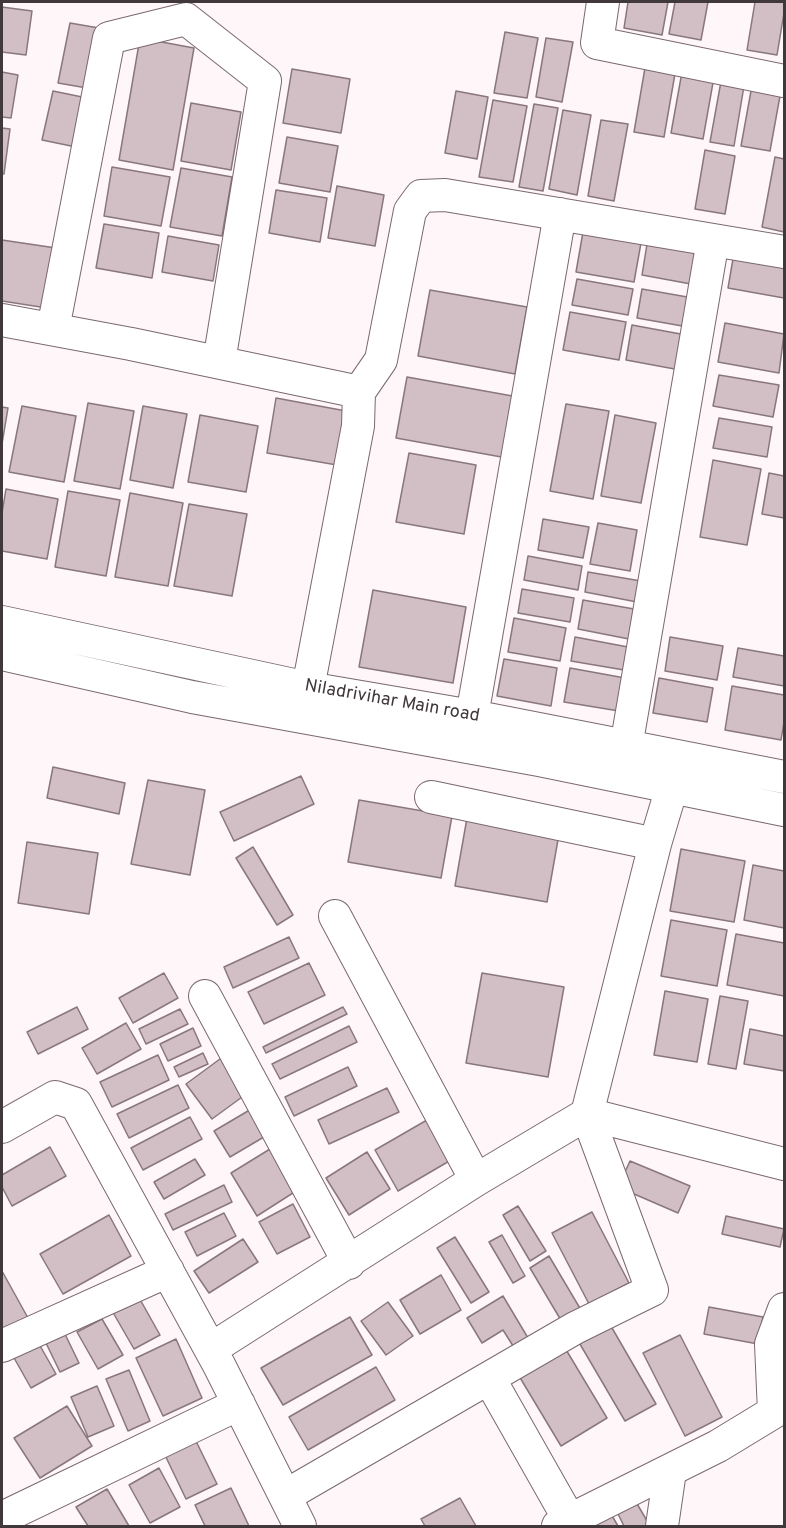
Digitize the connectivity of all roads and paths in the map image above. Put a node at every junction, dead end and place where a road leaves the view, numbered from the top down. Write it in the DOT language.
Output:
graph roads {
  1 [pos="603,2"];
  2 [pos="784,81"];
  3 [pos="560,214"];
  4 [pos="713,240"];
  5 [pos="784,252"];
  6 [pos="2,320"];
  7 [pos="53,330"];
  8 [pos="219,362"];
  9 [pos="358,392"];
  10 [pos="2,622"];
  11 [pos="2,654"];
  12 [pos="308,688"];
  13 [pos="472,716"];
  14 [pos="627,747"];
  15 [pos="784,777"];
  16 [pos="672,787"];
  17 [pos="430,798"];
  18 [pos="784,810"];
  19 [pos="655,844"];
  20 [pos="335,916"];
  21 [pos="205,996"];
  22 [pos="587,1114"];
  23 [pos="2,1127"];
  24 [pos="784,1164"];
  25 [pos="476,1180"];
  26 [pos="349,1263"];
  27 [pos="168,1271"];
  28 [pos="784,1310"];
  29 [pos="2,1346"];
  30 [pos="211,1349"];
  31 [pos="489,1378"];
  32 [pos="239,1404"];
  33 [pos="670,1471"];
  34 [pos="285,1496"];
  35 [pos="2,1518"];
  36 [pos="564,1524"];
  37 [pos="300,1527"];
  38 [pos="662,1527"];
  1 -- 2 [label="street"];
  3 -- 4 [label="street"];
  3 -- 9 [label="street"];
  3 -- 13 [label="street"];
  4 -- 5 [label="street"];
  4 -- 14 [label="street"];
  6 -- 7 [label="street"];
  7 -- 8 [label="street"];
  7 -- 8 [label="street"];
  8 -- 9 [label="street"];
  9 -- 12 [label="street"];
  10 -- 12 [label="street, Niladrivihar Main road"];
  11 -- 16 [label="street"];
  12 -- 13 [label="street, Niladrivihar Main road"];
  13 -- 14 [label="street, Niladrivihar Main road"];
  14 -- 15 [label="street, Niladrivihar Main road"];
  16 -- 18 [label="street"];
  16 -- 19 [label="street"];
  17 -- 19 [label="street"];
  19 -- 22 [label="street"];
  20 -- 25 [label="street"];
  21 -- 26 [label="street"];
  22 -- 24 [label="street"];
  22 -- 25 [label="street"];
  22 -- 31 [label="street"];
  23 -- 27 [label="street"];
  25 -- 26 [label="street"];
  26 -- 30 [label="street"];
  27 -- 29 [label="street"];
  27 -- 30 [label="street"];
  28 -- 33 [label="street"];
  30 -- 32 [label="street"];
  31 -- 34 [label="street"];
  31 -- 36 [label="street"];
  32 -- 34 [label="street"];
  32 -- 35 [label="street"];
  33 -- 36 [label="street"];
  33 -- 38 [label="street"];
  34 -- 37 [label="street"];
}
